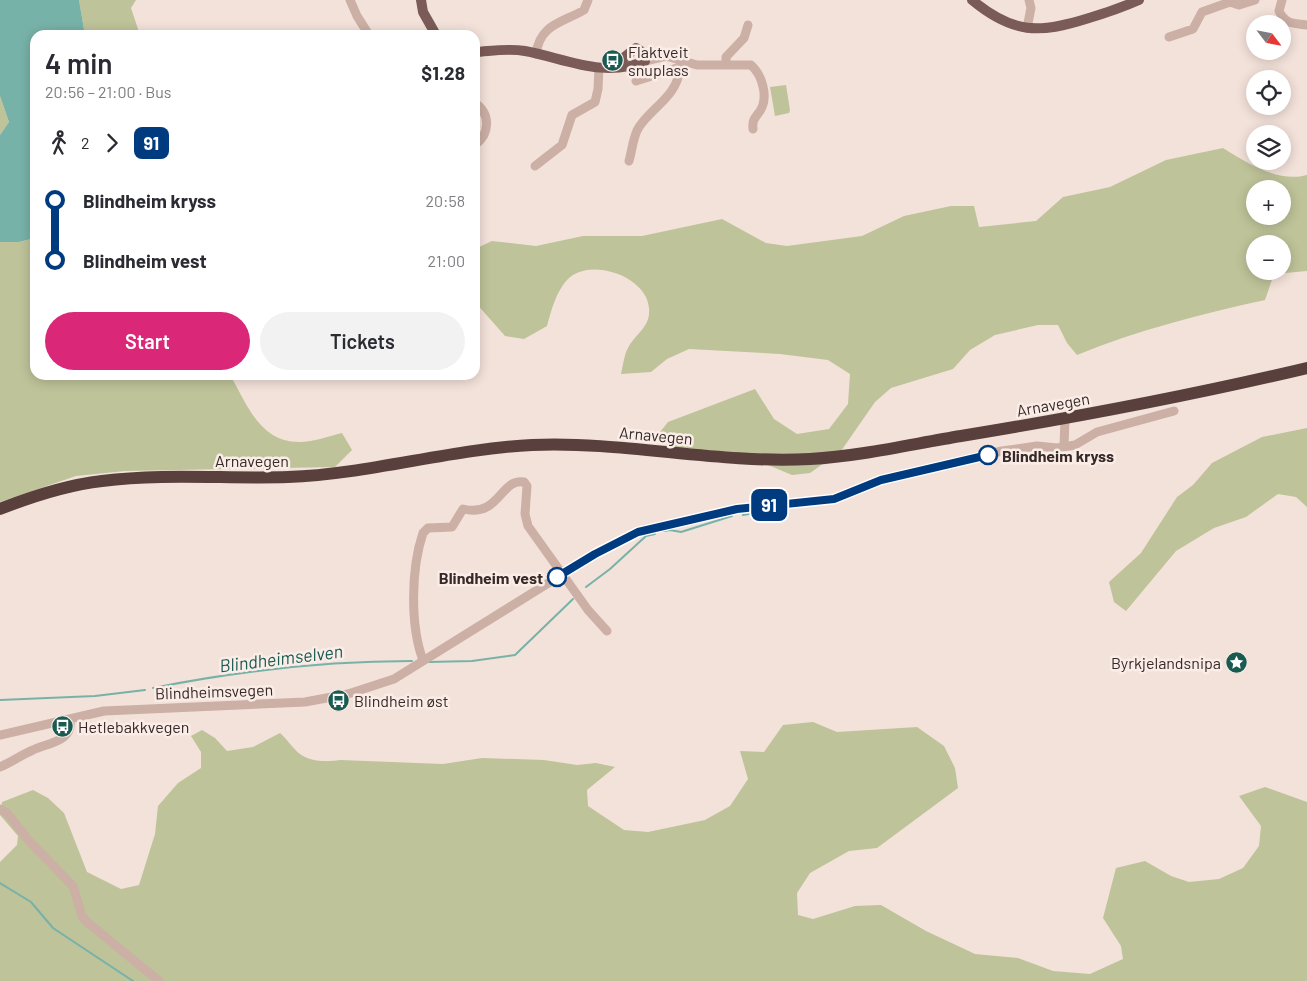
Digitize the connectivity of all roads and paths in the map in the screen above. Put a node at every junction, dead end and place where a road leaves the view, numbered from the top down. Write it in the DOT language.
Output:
graph roads {
  1 [pos="350,0"];
  2 [pos="421,0"];
  3 [pos="588,0"];
  4 [pos="972,0"];
  5 [pos="1029,0"];
  6 [pos="1139,0"];
  7 [pos="1255,0"];
  8 [pos="1282,0"];
  9 [pos="748,25"];
  10 [pos="1307,26"];
  11 [pos="1027,28"];
  12 [pos="366,30"];
  13 [pos="433,30"];
  14 [pos="1169,37"];
  15 [pos="480,52"];
  16 [pos="536,54"];
  17 [pos="645,61"];
  18 [pos="681,64"];
  19 [pos="726,64"];
  20 [pos="599,67"];
  21 [pos="612,67"];
  22 [pos="636,80"];
  23 [pos="480,108"];
  24 [pos="753,129"];
  25 [pos="480,139"];
  26 [pos="629,162"];
  27 [pos="535,166"];
  28 [pos="1307,368"];
  29 [pos="1174,411"];
  30 [pos="1065,420"];
  31 [pos="1064,446"];
  32 [pos="0,509"];
  33 [pos="561,575"];
  34 [pos="607,631"];
  35 [pos="423,660"];
  36 [pos="70,720"];
  37 [pos="0,735"];
  38 [pos="0,767"];
  39 [pos="0,809"];
  40 [pos="158,981"];
  1 -- 12 [label="street"];
  2 -- 13 [label="main road"];
  3 -- 16 [label="street"];
  4 -- 11 [label="main road"];
  5 -- 11 [label="street"];
  6 -- 11 [label="main road"];
  7 -- 14 [label="street"];
  8 -- 10 [label="street"];
  9 -- 19 [label="street"];
  15 -- 16 [label="main road"];
  16 -- 20 [label="main road"];
  17 -- 18 [label="street"];
  17 -- 21 [label="main road"];
  17 -- 21 [label="main road"];
  18 -- 19 [label="street"];
  18 -- 22 [label="street"];
  18 -- 26 [label="street"];
  19 -- 24 [label="street"];
  20 -- 21 [label="main road"];
  20 -- 27 [label="street"];
  23 -- 25 [label="street"];
  28 -- 30 [label="highway, Arnavegen"];
  29 -- 31 [label="street, Blindheimsvegen"];
  30 -- 31 [label="street"];
  30 -- 32 [label="highway, Arnavegen"];
  31 -- 33 [label="street, Blindheimsvegen"];
  33 -- 34 [label="street"];
  33 -- 35 [label="street, Blindheimsvegen"];
  33 -- 35 [label="street"];
  35 -- 36 [label="street, Blindheimsvegen"];
  36 -- 37 [label="street, Blindheimsvegen"];
  36 -- 38 [label="street"];
  39 -- 40 [label="street"];
}
